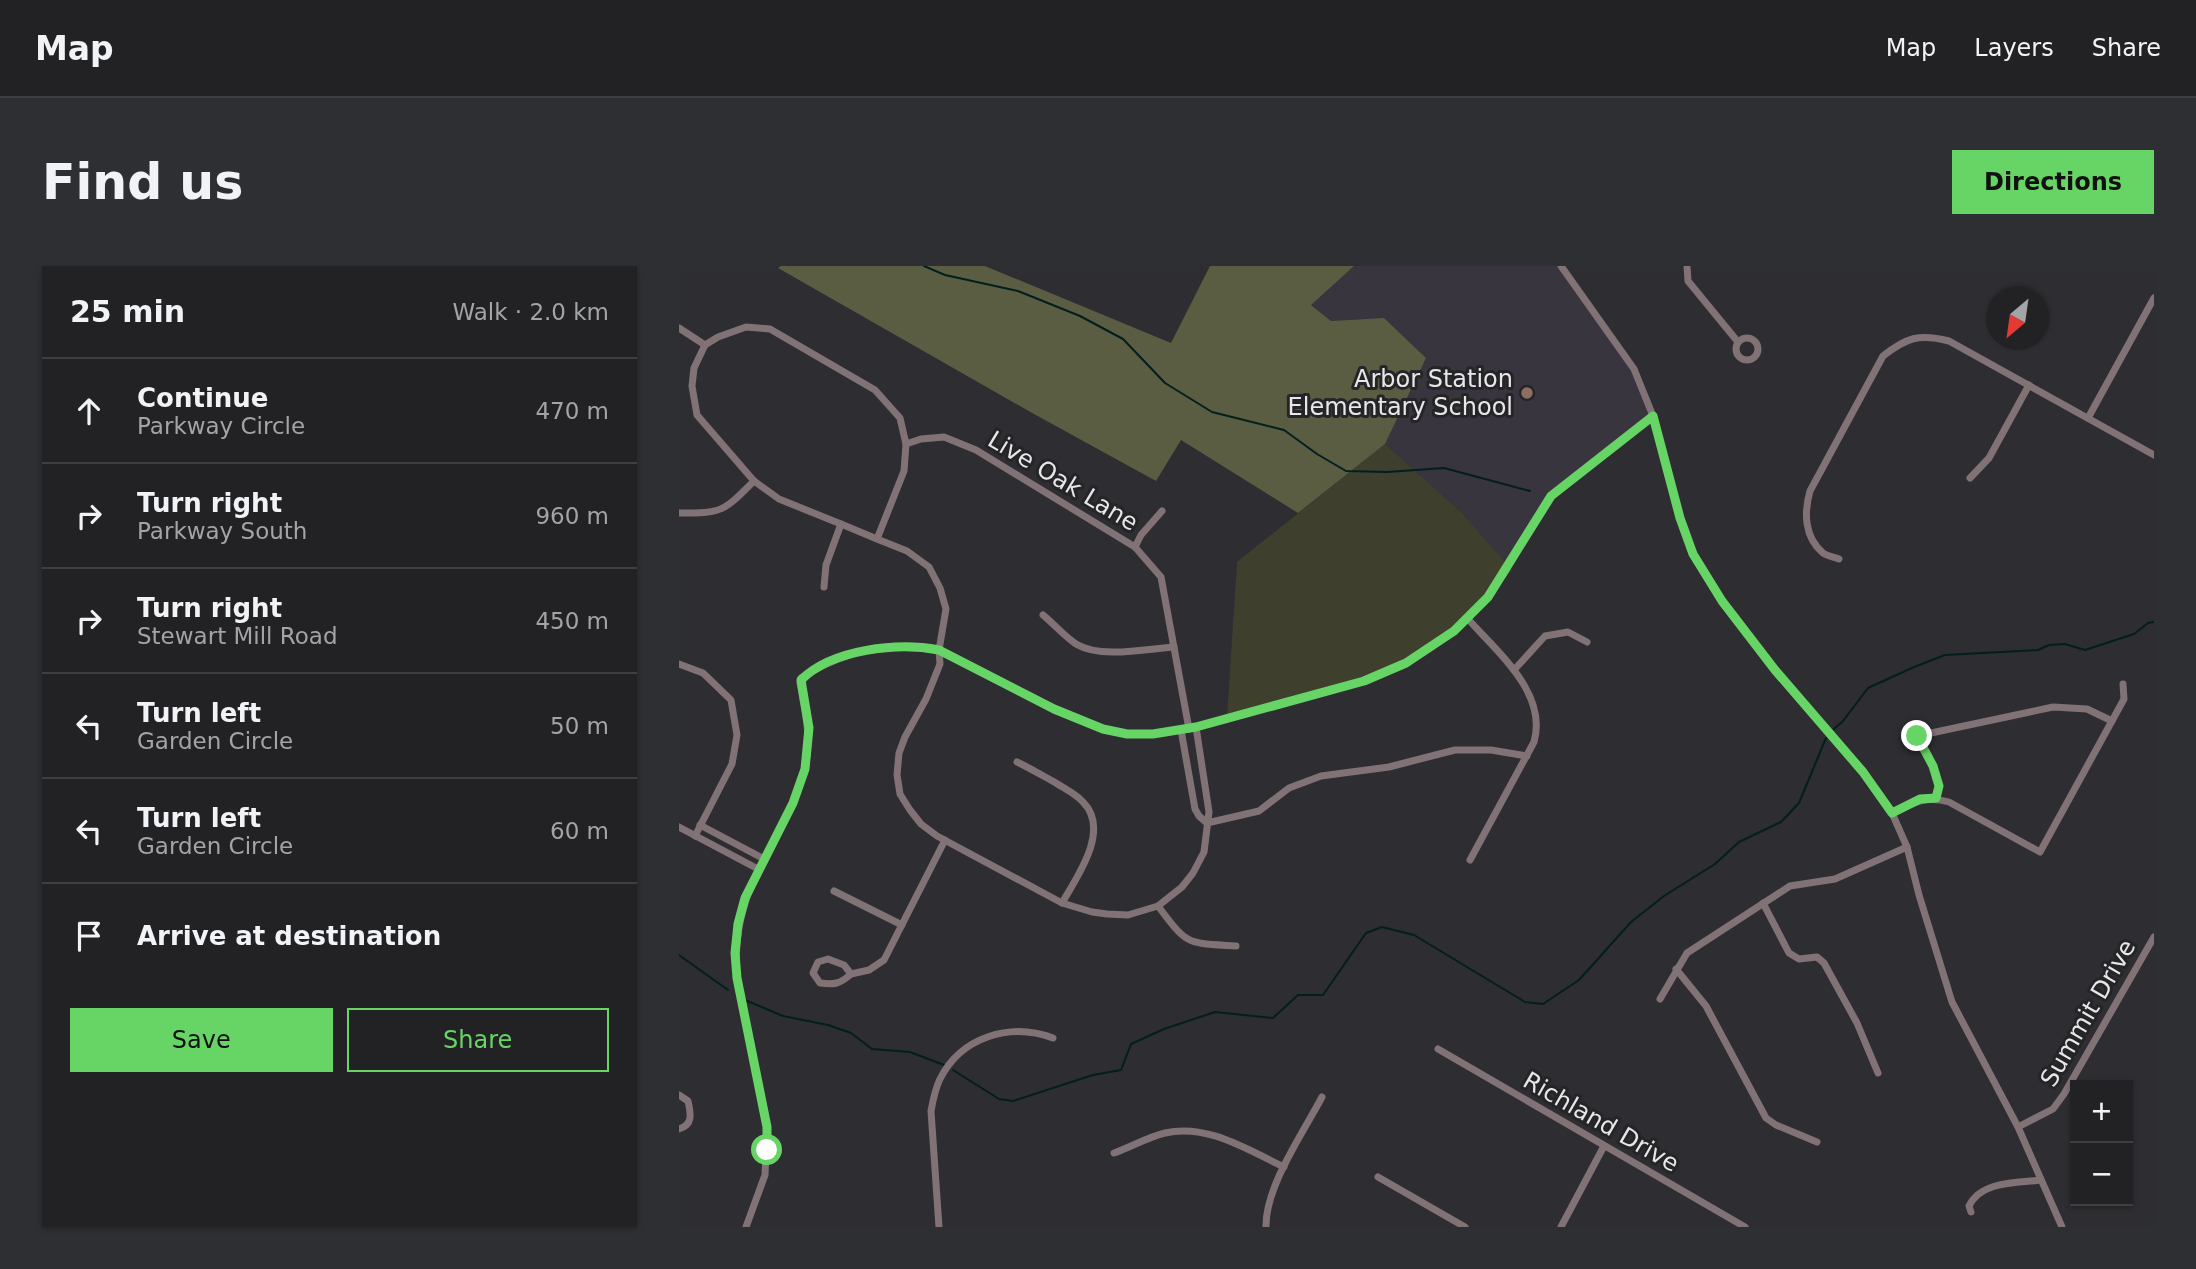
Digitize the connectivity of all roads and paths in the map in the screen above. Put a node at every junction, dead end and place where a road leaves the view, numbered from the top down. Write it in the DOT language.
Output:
graph roads {
  1 [pos="1561,266"];
  2 [pos="1687,266"];
  3 [pos="2154,298"];
  4 [pos="679,328"];
  5 [pos="1738,342"];
  6 [pos="705,345"];
  7 [pos="2029,385"];
  8 [pos="1653,416"];
  9 [pos="2088,418"];
  10 [pos="906,443"];
  11 [pos="2154,455"];
  12 [pos="1970,478"];
  13 [pos="754,481"];
  14 [pos="1162,511"];
  15 [pos="679,513"];
  16 [pos="841,524"];
  17 [pos="877,539"];
  18 [pos="1135,547"];
  19 [pos="1839,559"];
  20 [pos="824,587"];
  21 [pos="1043,615"];
  22 [pos="1468,619"];
  23 [pos="1587,642"];
  24 [pos="1174,647"];
  25 [pos="939,650"];
  26 [pos="679,664"];
  27 [pos="1514,670"];
  28 [pos="2123,684"];
  29 [pos="2112,721"];
  30 [pos="1188,729"];
  31 [pos="1527,756"];
  32 [pos="1017,762"];
  33 [pos="1936,798"];
  34 [pos="1892,813"];
  35 [pos="1207,823"];
  36 [pos="700,825"];
  37 [pos="679,827"];
  38 [pos="695,836"];
  39 [pos="945,840"];
  40 [pos="1907,847"];
  41 [pos="764,859"];
  42 [pos="1470,859"];
  43 [pos="758,869"];
  44 [pos="834,891"];
  45 [pos="1062,903"];
  46 [pos="1763,903"];
  47 [pos="1158,906"];
  48 [pos="902,925"];
  49 [pos="2154,937"];
  50 [pos="1236,946"];
  51 [pos="1676,969"];
  52 [pos="851,974"];
  53 [pos="1660,999"];
  54 [pos="1053,1038"];
  55 [pos="1438,1049"];
  56 [pos="1878,1073"];
  57 [pos="679,1095"];
  58 [pos="1322,1097"];
  59 [pos="2018,1127"];
  60 [pos="679,1129"];
  61 [pos="1817,1142"];
  62 [pos="1604,1146"];
  63 [pos="1114,1153"];
  64 [pos="1284,1167"];
  65 [pos="1378,1177"];
  66 [pos="2041,1180"];
  67 [pos="1971,1212"];
  68 [pos="746,1227"];
  69 [pos="939,1227"];
  70 [pos="1266,1227"];
  71 [pos="1465,1227"];
  72 [pos="1561,1227"];
  73 [pos="1745,1227"];
  74 [pos="2062,1227"];
  1 -- 8 [label="street"];
  2 -- 5 [label="street"];
  3 -- 9 [label="street"];
  4 -- 6 [label="street"];
  6 -- 10 [label="street"];
  6 -- 13 [label="street"];
  7 -- 9 [label="street"];
  7 -- 12 [label="street"];
  7 -- 19 [label="street"];
  8 -- 22 [label="street"];
  8 -- 34 [label="street"];
  9 -- 11 [label="street"];
  10 -- 17 [label="street"];
  10 -- 18 [label="street, Live Oak Lane"];
  13 -- 15 [label="street"];
  13 -- 16 [label="street"];
  14 -- 18 [label="street"];
  16 -- 17 [label="street"];
  16 -- 20 [label="street"];
  17 -- 25 [label="street"];
  18 -- 24 [label="street, Live Oak Lane"];
  21 -- 24 [label="street"];
  22 -- 27 [label="street"];
  22 -- 30 [label="street"];
  23 -- 27 [label="street"];
  24 -- 30 [label="street, Live Oak Lane"];
  25 -- 30 [label="street"];
  25 -- 39 [label="street"];
  25 -- 41 [label="street"];
  26 -- 36 [label="street"];
  27 -- 31 [label="street"];
  28 -- 29 [label="street"];
  29 -- 33 [label="street"];
  29 -- 33 [label="street"];
  30 -- 35 [label="street"];
  30 -- 35 [label="street"];
  31 -- 35 [label="street"];
  31 -- 42 [label="street"];
  32 -- 45 [label="street"];
  33 -- 34 [label="street"];
  34 -- 40 [label="street"];
  35 -- 47 [label="street"];
  36 -- 38 [label="street"];
  36 -- 41 [label="street"];
  37 -- 38 [label="street"];
  38 -- 43 [label="street"];
  39 -- 45 [label="street"];
  39 -- 48 [label="street"];
  40 -- 46 [label="street"];
  40 -- 59 [label="street"];
  41 -- 43 [label="street"];
  43 -- 68 [label="street"];
  44 -- 48 [label="street"];
  45 -- 47 [label="street"];
  46 -- 51 [label="street"];
  46 -- 56 [label="street"];
  47 -- 50 [label="street"];
  48 -- 52 [label="street"];
  49 -- 59 [label="street, Summit Drive"];
  51 -- 53 [label="street"];
  51 -- 61 [label="street"];
  52 -- 52 [label="street"];
  54 -- 69 [label="street"];
  55 -- 62 [label="street, Richland Drive"];
  57 -- 60 [label="street"];
  58 -- 64 [label="street"];
  59 -- 66 [label="street"];
  62 -- 72 [label="street"];
  62 -- 73 [label="street, Richland Drive"];
  63 -- 64 [label="street"];
  64 -- 70 [label="street"];
  65 -- 71 [label="street"];
  66 -- 67 [label="street"];
  66 -- 74 [label="street"];
}
